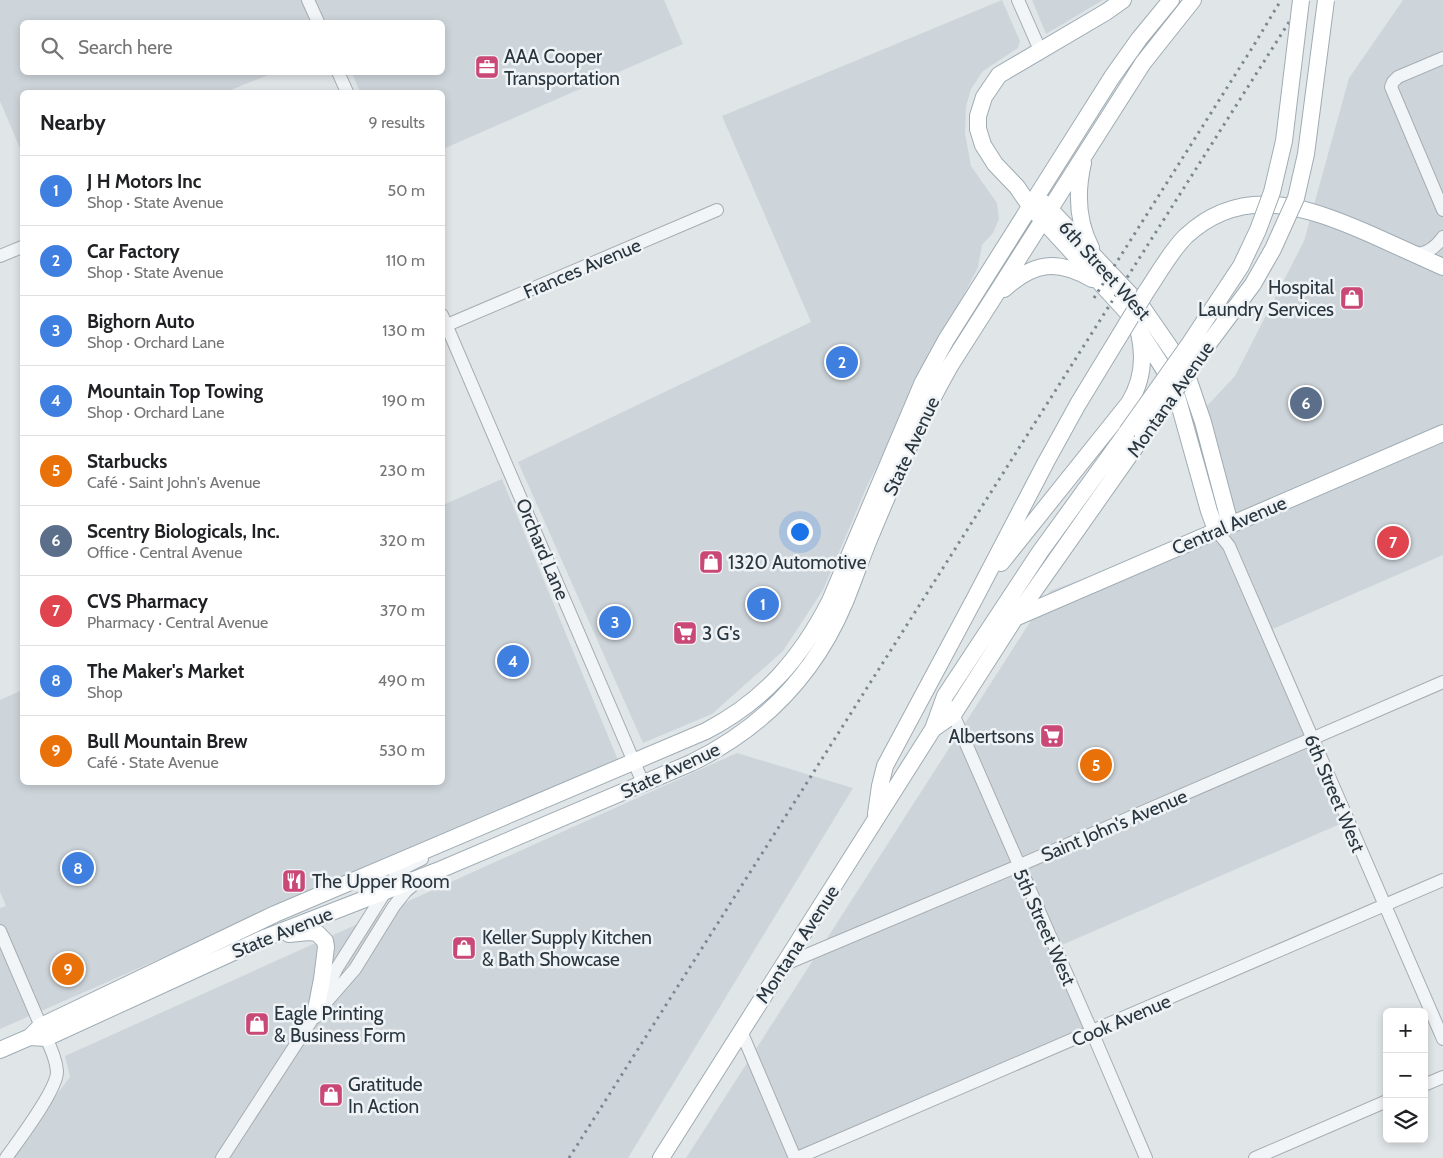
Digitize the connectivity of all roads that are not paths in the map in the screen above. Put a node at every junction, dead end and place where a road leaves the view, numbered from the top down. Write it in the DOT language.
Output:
graph roads {
  1 [pos="308,0"];
  2 [pos="1018,0"];
  3 [pos="1123,0"];
  4 [pos="1171,0"];
  5 [pos="1193,0"];
  6 [pos="1301,0"];
  7 [pos="1326,0"];
  8 [pos="317,20"];
  9 [pos="1040,50"];
  10 [pos="1443,58"];
  11 [pos="339,75"];
  12 [pos="346,90"];
  13 [pos="1086,150"];
  14 [pos="1034,201"];
  15 [pos="717,210"];
  16 [pos="1443,210"];
  17 [pos="1046,214"];
  18 [pos="1443,237"];
  19 [pos="20,248"];
  20 [pos="1414,254"];
  21 [pos="0,256"];
  22 [pos="1097,259"];
  23 [pos="1443,267"];
  24 [pos="1104,286"];
  25 [pos="991,301"];
  26 [pos="445,320"];
  27 [pos="1134,322"];
  28 [pos="1443,433"];
  29 [pos="1223,527"];
  30 [pos="975,598"];
  31 [pos="1015,618"];
  32 [pos="1443,682"];
  33 [pos="945,696"];
  34 [pos="953,715"];
  35 [pos="933,729"];
  36 [pos="1312,739"];
  37 [pos="635,762"];
  38 [pos="643,783"];
  39 [pos="530,807"];
  40 [pos="871,828"];
  41 [pos="1018,866"];
  42 [pos="427,875"];
  43 [pos="1443,880"];
  44 [pos="386,891"];
  45 [pos="1384,906"];
  46 [pos="0,931"];
  47 [pos="262,939"];
  48 [pos="784,965"];
  49 [pos="315,1015"];
  50 [pos="741,1031"];
  51 [pos="1092,1032"];
  52 [pos="39,1033"];
  53 [pos="1443,1039"];
  54 [pos="0,1050"];
  55 [pos="1443,1077"];
  56 [pos="1428,1083"];
  57 [pos="1383,1103"];
  58 [pos="6,1158"];
  59 [pos="222,1158"];
  60 [pos="660,1158"];
  61 [pos="796,1158"];
  62 [pos="1146,1158"];
  63 [pos="1255,1158"];
  1 -- 8 [label="street"];
  2 -- 9 [label="street"];
  3 -- 9 [label="main road"];
  4 -- 14 [label="main road, State Avenue"];
  5 -- 13 [label="main road, State Avenue"];
  6 -- 33 [label="main road, Montana Avenue, bridge"];
  7 -- 31 [label="main road, Montana Avenue, bridge"];
  9 -- 14 [label="main road"];
  10 -- 16 [label="street"];
  11 -- 12 [label="street"];
  13 -- 17 [label="main road, State Avenue"];
  13 -- 22 [label="main road"];
  14 -- 17 [label="main road, 6th Street West"];
  14 -- 37 [label="main road, State Avenue"];
  15 -- 26 [label="street, Frances Avenue"];
  17 -- 22 [label="main road, 6th Street West"];
  17 -- 24 [label="main road, 6th Street West"];
  17 -- 25 [label="main road, State Avenue"];
  18 -- 20 [label="street"];
  19 -- 21 [label="street"];
  20 -- 23 [label="main road"];
  20 -- 30 [label="main road, bridge"];
  22 -- 29 [label="main road, 6th Street West"];
  24 -- 25 [label="main road"];
  24 -- 27 [label="main road, 6th Street West"];
  25 -- 38 [label="main road, State Avenue"];
  26 -- 37 [label="street, Orchard Lane"];
  27 -- 29 [label="main road, 6th Street West"];
  27 -- 30 [label="main road"];
  28 -- 29 [label="main road, Central Avenue"];
  29 -- 31 [label="main road, Central Avenue"];
  29 -- 36 [label="street, 6th Street West"];
  30 -- 40 [label="main road"];
  31 -- 34 [label="main road, Montana Avenue"];
  32 -- 36 [label="street, Saint John's Avenue"];
  33 -- 34 [label="street, 5th Street West"];
  33 -- 35 [label="main road, Montana Avenue"];
  34 -- 35 [label="main road, Montana Avenue"];
  34 -- 41 [label="street, 5th Street West"];
  35 -- 40 [label="main road, Montana Avenue"];
  36 -- 41 [label="street, Saint John's Avenue"];
  36 -- 45 [label="street, 6th Street West"];
  37 -- 38 [label="street, Orchard Lane"];
  37 -- 39 [label="main road, State Avenue"];
  38 -- 42 [label="main road, State Avenue"];
  39 -- 44 [label="street"];
  39 -- 52 [label="main road, State Avenue"];
  40 -- 48 [label="main road, Montana Avenue"];
  41 -- 48 [label="street, Saint John's Avenue"];
  41 -- 51 [label="street, 5th Street West"];
  42 -- 44 [label="main road, State Avenue"];
  42 -- 49 [label="street"];
  43 -- 45 [label="street, Cook Avenue"];
  44 -- 47 [label="main road, State Avenue"];
  44 -- 49 [label="street"];
  45 -- 51 [label="street, Cook Avenue"];
  45 -- 53 [label="street, 6th Street West"];
  46 -- 52 [label="street"];
  47 -- 49 [label="main road"];
  47 -- 52 [label="main road, State Avenue"];
  48 -- 50 [label="main road, Montana Avenue"];
  49 -- 59 [label="street"];
  50 -- 60 [label="main road, Montana Avenue"];
  50 -- 61 [label="street"];
  51 -- 61 [label="street, Cook Avenue"];
  51 -- 62 [label="street, 5th Street West"];
  52 -- 54 [label="main road, State Avenue"];
  52 -- 58 [label="street"];
  55 -- 56 [label="street"];
  57 -- 63 [label="street"];
}
